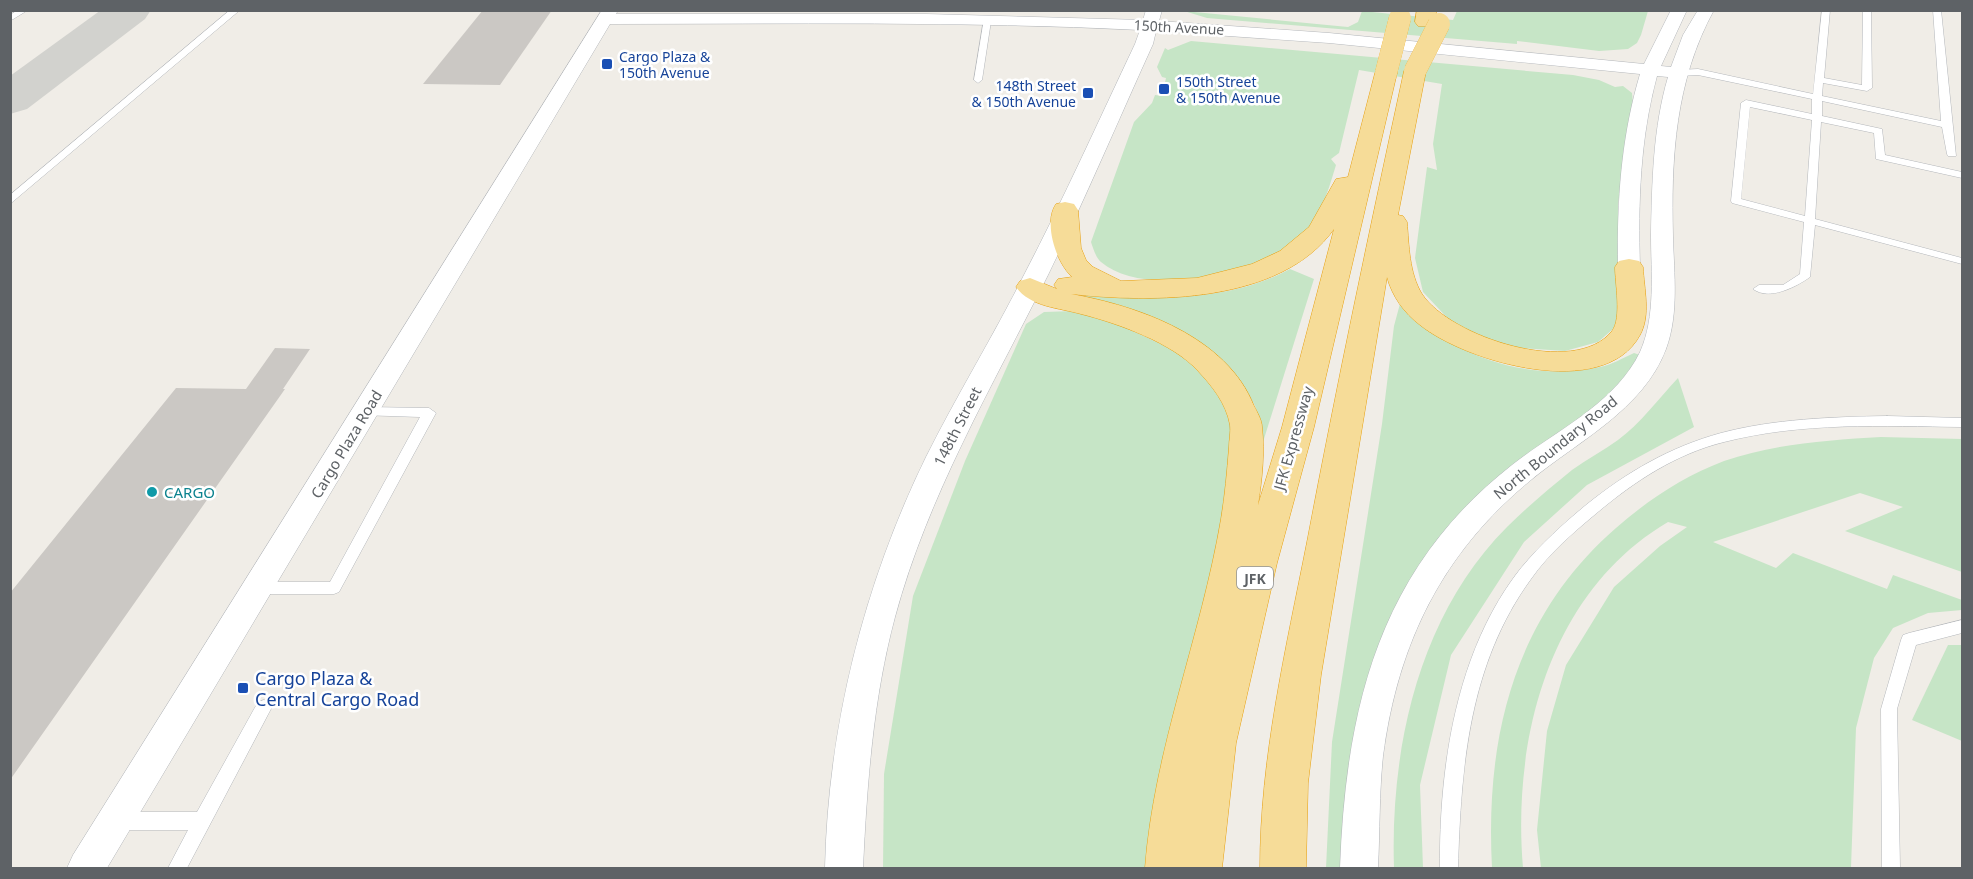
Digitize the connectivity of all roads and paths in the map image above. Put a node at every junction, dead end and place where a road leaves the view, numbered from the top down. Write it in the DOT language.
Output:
graph roads {
  1 [pos="24,10"];
  2 [pos="236,10"];
  3 [pos="1679,10"];
  4 [pos="1706,10"];
  5 [pos="1826,10"];
  6 [pos="1867,10"];
  7 [pos="1937,10"];
  8 [pos="1399,13"];
  9 [pos="608,15"];
  10 [pos="987,16"];
  11 [pos="1434,17"];
  12 [pos="1152,18"];
  13 [pos="10,19"];
  14 [pos="1665,72"];
  15 [pos="978,80"];
  16 [pos="1820,80"];
  17 [pos="1816,98"];
  18 [pos="1818,118"];
  19 [pos="1946,125"];
  20 [pos="1371,131"];
  21 [pos="1952,153"];
  22 [pos="1962,176"];
  23 [pos="1392,179"];
  24 [pos="10,201"];
  25 [pos="1065,210"];
  26 [pos="1810,221"];
  27 [pos="1962,261"];
  28 [pos="1629,267"];
  29 [pos="1030,287"];
  30 [pos="1759,289"];
  31 [pos="1146,290"];
  32 [pos="365,412"];
  33 [pos="1962,423"];
  34 [pos="258,588"];
  35 [pos="1962,627"];
  36 [pos="264,707"];
  37 [pos="116,821"];
  38 [pos="203,821"];
  39 [pos="86,868"];
  40 [pos="177,868"];
  41 [pos="844,868"];
  42 [pos="1168,868"];
  43 [pos="1199,868"];
  44 [pos="1282,868"];
  45 [pos="1359,868"];
  46 [pos="1449,868"];
  47 [pos="1891,868"];
  1 -- 13 [label="lane"];
  2 -- 24 [label="lane"];
  3 -- 14 [label="street, North Boundary Road"];
  4 -- 14 [label="street, North Boundary Road"];
  5 -- 16 [label="lane"];
  6 -- 16 [label="lane"];
  7 -- 19 [label="lane"];
  8 -- 20 [label="highway, JFK Expressway / JFK, bridge"];
  9 -- 10 [label="street, 150th Avenue"];
  9 -- 32 [label="street, Cargo Plaza Road"];
  10 -- 12 [label="street, 150th Avenue"];
  10 -- 15 [label="lane"];
  11 -- 23 [label="highway, bridge"];
  12 -- 14 [label="street, 150th Avenue"];
  12 -- 25 [label="street, 148th Street"];
  14 -- 17 [label="lane"];
  14 -- 28 [label="street, North Boundary Road"];
  14 -- 45 [label="street, North Boundary Road"];
  16 -- 17 [label="lane"];
  17 -- 18 [label="lane"];
  17 -- 19 [label="lane"];
  18 -- 22 [label="lane"];
  18 -- 26 [label="lane"];
  18 -- 26 [label="lane"];
  19 -- 21 [label="lane"];
  20 -- 31 [label="highway"];
  20 -- 43 [label="highway, JFK Expressway / JFK"];
  23 -- 28 [label="highway"];
  23 -- 44 [label="highway"];
  25 -- 29 [label="street, 148th Street"];
  25 -- 31 [label="highway"];
  26 -- 27 [label="lane"];
  26 -- 30 [label="lane"];
  29 -- 31 [label="highway"];
  29 -- 41 [label="street, 148th Street"];
  29 -- 42 [label="highway"];
  32 -- 34 [label="street, Cargo Plaza Road"];
  32 -- 34 [label="lane"];
  33 -- 46 [label="lane"];
  34 -- 37 [label="street, Cargo Plaza Road"];
  35 -- 47 [label="lane"];
  36 -- 38 [label="lane"];
  37 -- 38 [label="lane"];
  37 -- 39 [label="street, Cargo Plaza Road"];
  38 -- 40 [label="lane"];
}
